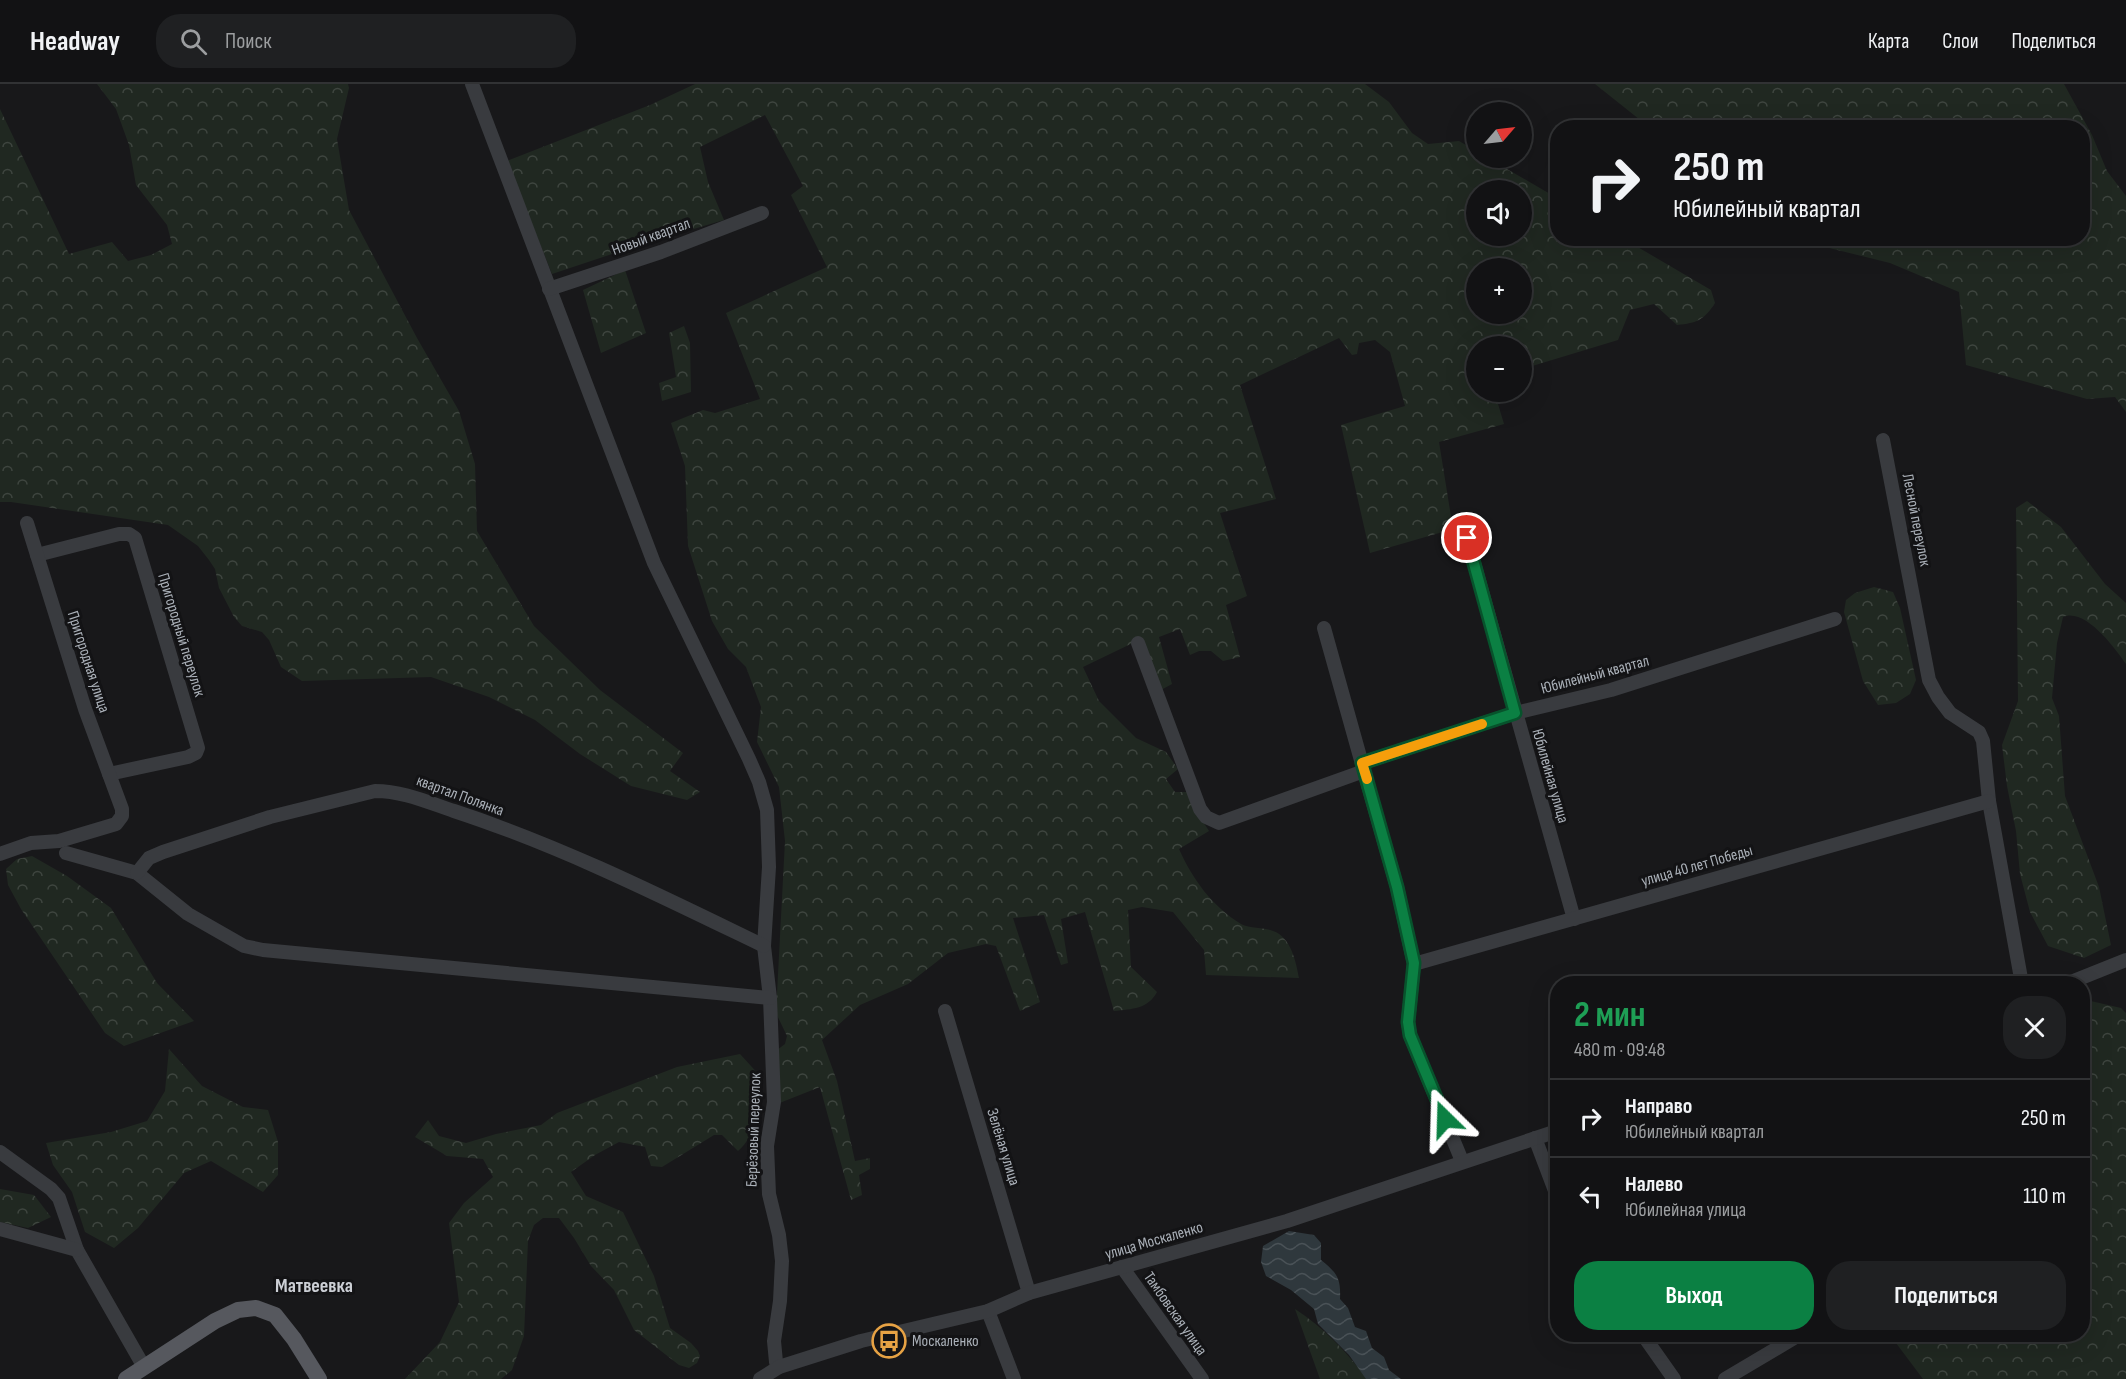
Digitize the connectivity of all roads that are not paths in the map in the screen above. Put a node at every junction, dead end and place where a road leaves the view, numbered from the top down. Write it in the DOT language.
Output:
graph roads {
  1 [pos="472,84"];
  2 [pos="762,213"];
  3 [pos="549,289"];
  4 [pos="1883,440"];
  5 [pos="27,524"];
  6 [pos="1467,538"];
  7 [pos="37,555"];
  8 [pos="1835,619"];
  9 [pos="1324,628"];
  10 [pos="1138,643"];
  11 [pos="1515,713"];
  12 [pos="1363,767"];
  13 [pos="109,774"];
  14 [pos="1989,801"];
  15 [pos="66,853"];
  16 [pos="0,854"];
  17 [pos="137,873"];
  18 [pos="1574,919"];
  19 [pos="764,946"];
  20 [pos="2126,960"];
  21 [pos="1414,963"];
  22 [pos="2021,976"];
  23 [pos="2086,976"];
  24 [pos="770,998"];
  25 [pos="945,1011"];
  26 [pos="1550,1133"];
  27 [pos="1535,1138"];
  28 [pos="0,1152"];
  29 [pos="1462,1161"];
  30 [pos="1550,1178"];
  31 [pos="0,1229"];
  32 [pos="77,1250"];
  33 [pos="1122,1267"];
  34 [pos="1029,1293"];
  35 [pos="988,1311"];
  36 [pos="1648,1342"];
  37 [pos="1787,1342"];
  38 [pos="144,1367"];
  39 [pos="779,1368"];
  40 [pos="126,1379"];
  41 [pos="319,1379"];
  42 [pos="760,1379"];
  43 [pos="1014,1379"];
  44 [pos="1202,1379"];
  45 [pos="1674,1379"];
  46 [pos="1725,1379"];
  1 -- 3 [label="street, Берёзовый переулок"];
  2 -- 3 [label="street, Новый квартал"];
  3 -- 19 [label="street, Берёзовый переулок"];
  4 -- 14 [label="street, Лесной переулок"];
  5 -- 7 [label="street, Пригородная улица"];
  6 -- 11 [label="street, Юбилейная улица"];
  7 -- 13 [label="street, Пригородная улица"];
  7 -- 13 [label="street, Пригородный переулок"];
  8 -- 11 [label="street, Юбилейный квартал"];
  9 -- 12 [label="street"];
  10 -- 12 [label="street, Юбилейный квартал"];
  11 -- 12 [label="street, Юбилейный квартал"];
  11 -- 18 [label="street, Юбилейная улица"];
  12 -- 21 [label="street"];
  13 -- 16 [label="street, Пригородная улица"];
  14 -- 18 [label="street, улица 40 лет Победы"];
  14 -- 22 [label="street, Лесной переулок"];
  15 -- 17 [label="street"];
  17 -- 19 [label="street, квартал Полянка"];
  17 -- 24 [label="street"];
  18 -- 21 [label="street, улица 40 лет Победы"];
  19 -- 24 [label="street, Берёзовый переулок"];
  20 -- 23 [label="street"];
  21 -- 29 [label="street"];
  24 -- 39 [label="street, Берёзовый переулок"];
  25 -- 34 [label="street, Зелёная улица"];
  26 -- 27 [label="street, улица Москаленко"];
  27 -- 29 [label="street, улица Москаленко"];
  27 -- 30 [label="street"];
  28 -- 32 [label="street"];
  29 -- 33 [label="street, улица Москаленко"];
  31 -- 32 [label="street"];
  32 -- 38 [label="street"];
  33 -- 34 [label="street, улица Москаленко"];
  33 -- 44 [label="street, Тамбовская улица"];
  34 -- 35 [label="street, улица Москаленко"];
  35 -- 39 [label="street, улица Москаленко"];
  35 -- 43 [label="street"];
  36 -- 45 [label="street"];
  37 -- 46 [label="street"];
  38 -- 40 [label="main road"];
  38 -- 41 [label="main road"];
  39 -- 42 [label="street, улица Москаленко"];
}
